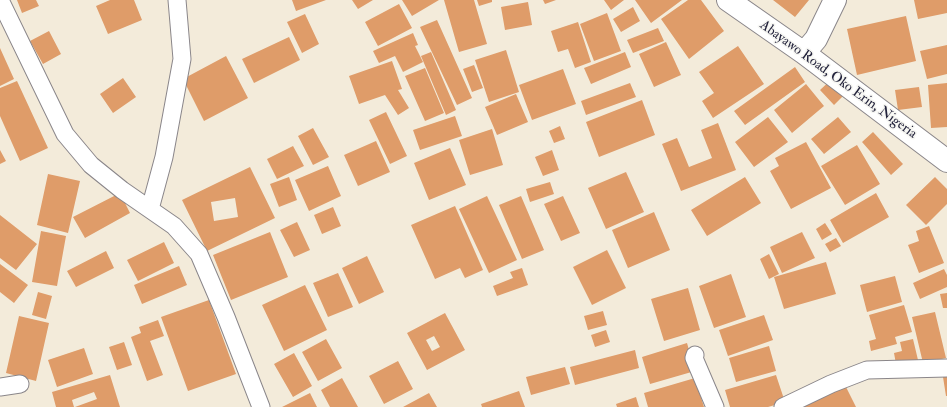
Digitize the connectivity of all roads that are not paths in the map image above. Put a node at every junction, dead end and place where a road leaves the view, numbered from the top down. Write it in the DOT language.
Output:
graph roads {
  1 [pos="0,0"];
  2 [pos="177,0"];
  3 [pos="728,0"];
  4 [pos="835,0"];
  5 [pos="804,54"];
  6 [pos="947,161"];
  7 [pos="150,209"];
  8 [pos="695,355"];
  9 [pos="947,368"];
  10 [pos="20,384"];
  11 [pos="0,387"];
  12 [pos="261,407"];
  13 [pos="715,407"];
  14 [pos="783,407"];
  1 -- 7 [label="street"];
  2 -- 7 [label="street"];
  3 -- 5 [label="street, Abayawo Road, Oko Erin, Nigeria"];
  4 -- 5 [label="street"];
  5 -- 6 [label="street, Abayawo Road, Oko Erin, Nigeria"];
  7 -- 12 [label="street"];
  8 -- 13 [label="street"];
  9 -- 14 [label="street"];
  10 -- 11 [label="street"];
}
